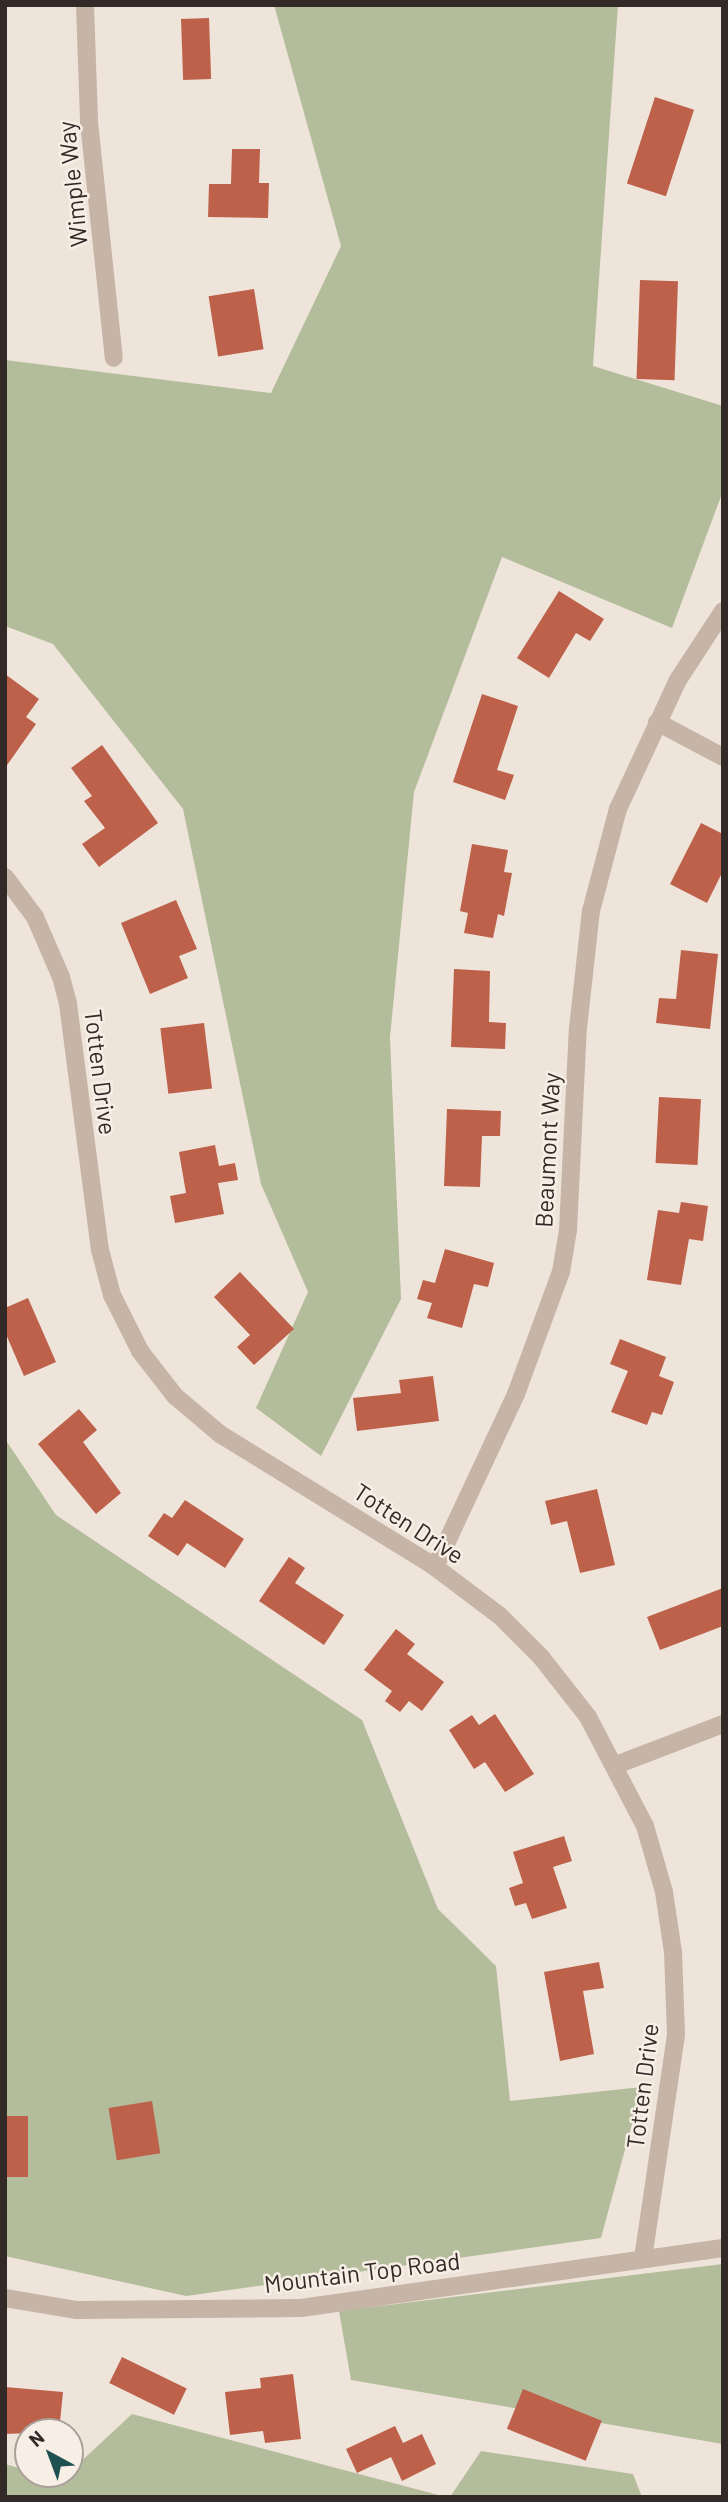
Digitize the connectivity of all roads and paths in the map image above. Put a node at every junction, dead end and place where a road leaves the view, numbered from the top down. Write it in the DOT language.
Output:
graph roads {
  1 [pos="85,5"];
  2 [pos="114,358"];
  3 [pos="723,611"];
  4 [pos="657,722"];
  5 [pos="723,757"];
  6 [pos="5,877"];
  7 [pos="435,1567"];
  8 [pos="723,1724"];
  9 [pos="616,1765"];
  10 [pos="723,2248"];
  11 [pos="643,2259"];
  12 [pos="5,2298"];
  1 -- 2 [label="street, Wimple Way"];
  3 -- 4 [label="street, Beaumont Way"];
  4 -- 5 [label="street"];
  4 -- 7 [label="street, Beaumont Way"];
  6 -- 7 [label="street, Totten Drive"];
  7 -- 9 [label="street, Totten Drive"];
  8 -- 9 [label="street"];
  9 -- 11 [label="street, Totten Drive"];
  10 -- 11 [label="street, Mountain Top Road"];
  11 -- 12 [label="street, Mountain Top Road"];
}
